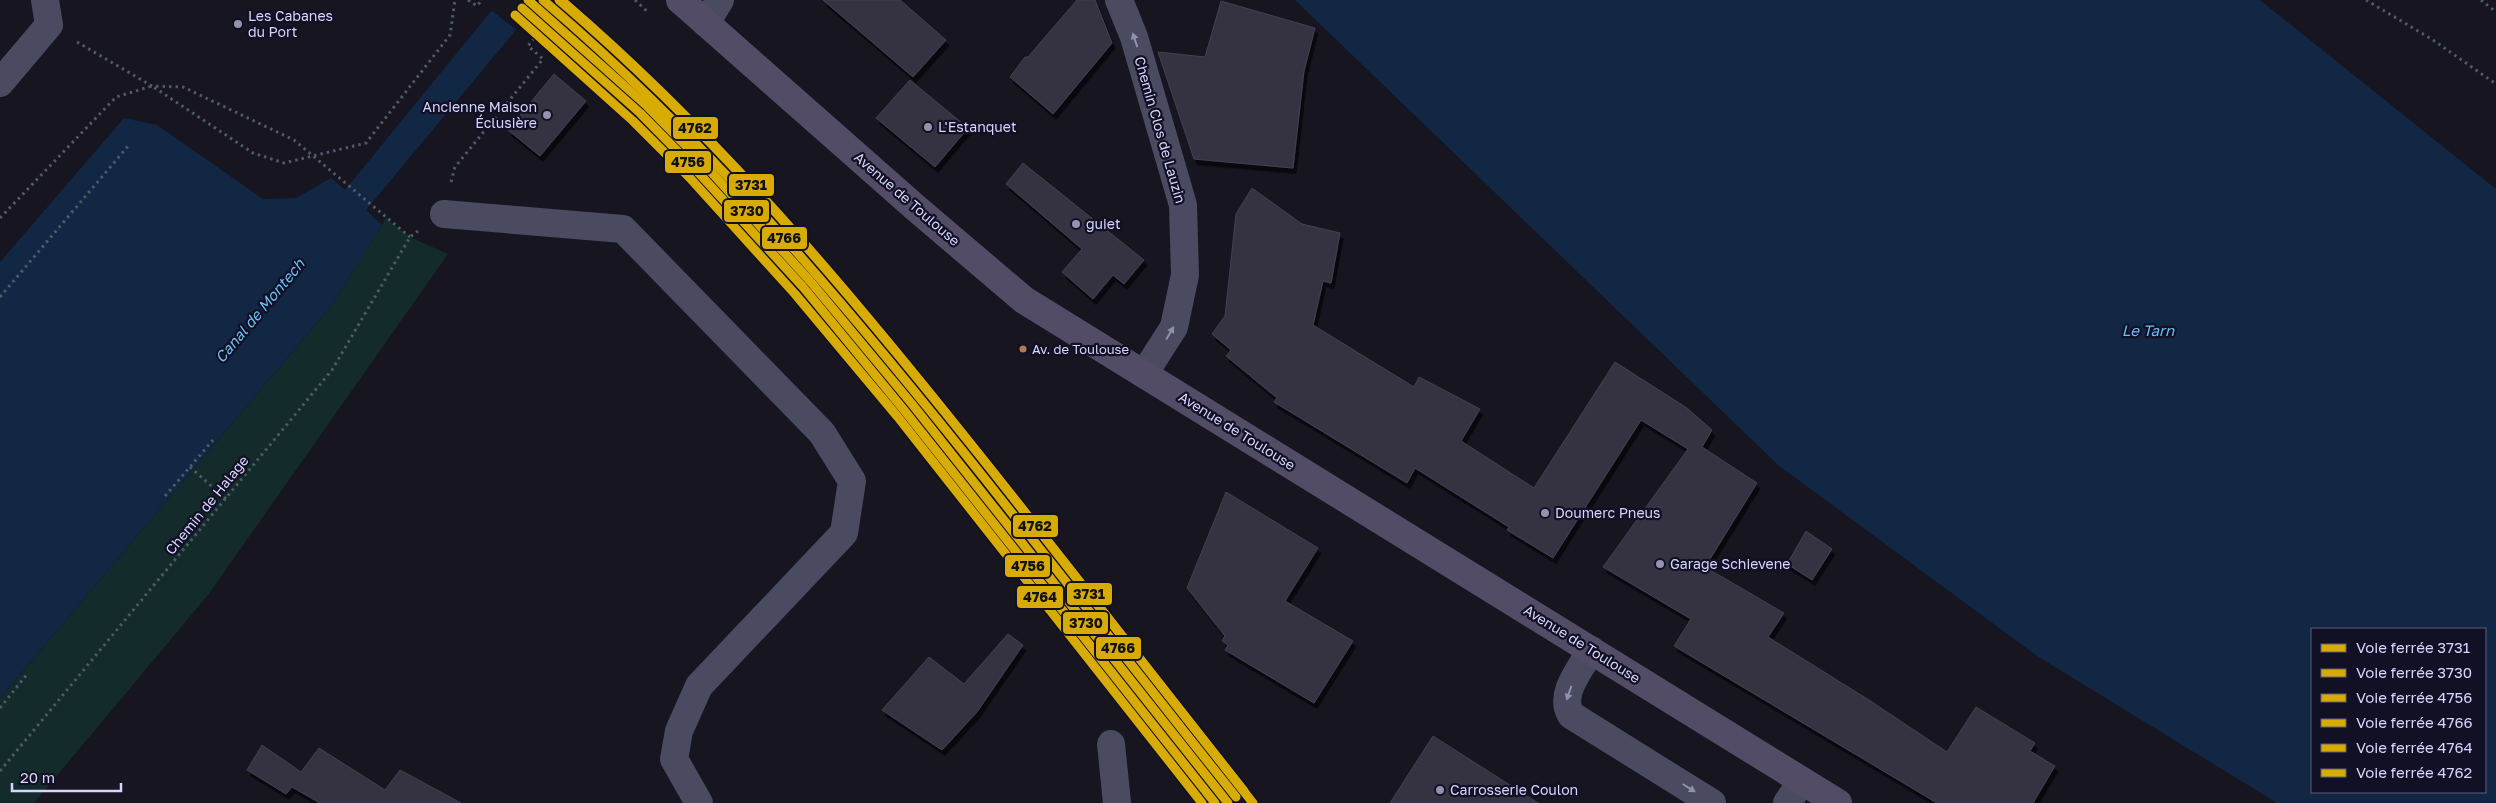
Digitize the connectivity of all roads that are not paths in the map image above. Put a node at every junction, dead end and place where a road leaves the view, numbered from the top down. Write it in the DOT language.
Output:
graph roads {
  1 [pos="680,0"];
  2 [pos="720,0"];
  3 [pos="1119,0"];
  4 [pos="47,12"];
  5 [pos="706,23"];
  6 [pos="0,83"];
  7 [pos="444,214"];
  8 [pos="1144,374"];
  9 [pos="1592,650"];
  10 [pos="1111,744"];
  11 [pos="1802,781"];
  12 [pos="699,803"];
  13 [pos="1117,803"];
  14 [pos="1712,803"];
  15 [pos="1787,803"];
  16 [pos="1838,803"];
  1 -- 5 [label="main road, Avenue de Toulouse"];
  2 -- 5 [label="street"];
  8 -- 3 [label="street, Chemin Clos de Lauzin, one-way"];
  4 -- 6 [label="street"];
  5 -- 8 [label="main road, Avenue de Toulouse"];
  7 -- 12 [label="street"];
  8 -- 9 [label="main road, Avenue de Toulouse"];
  9 -- 11 [label="main road, Avenue de Toulouse"];
  9 -- 14 [label="street, one-way"];
  10 -- 13 [label="street"];
  11 -- 15 [label="street"];
  11 -- 16 [label="main road, Avenue de Toulouse"];
}
